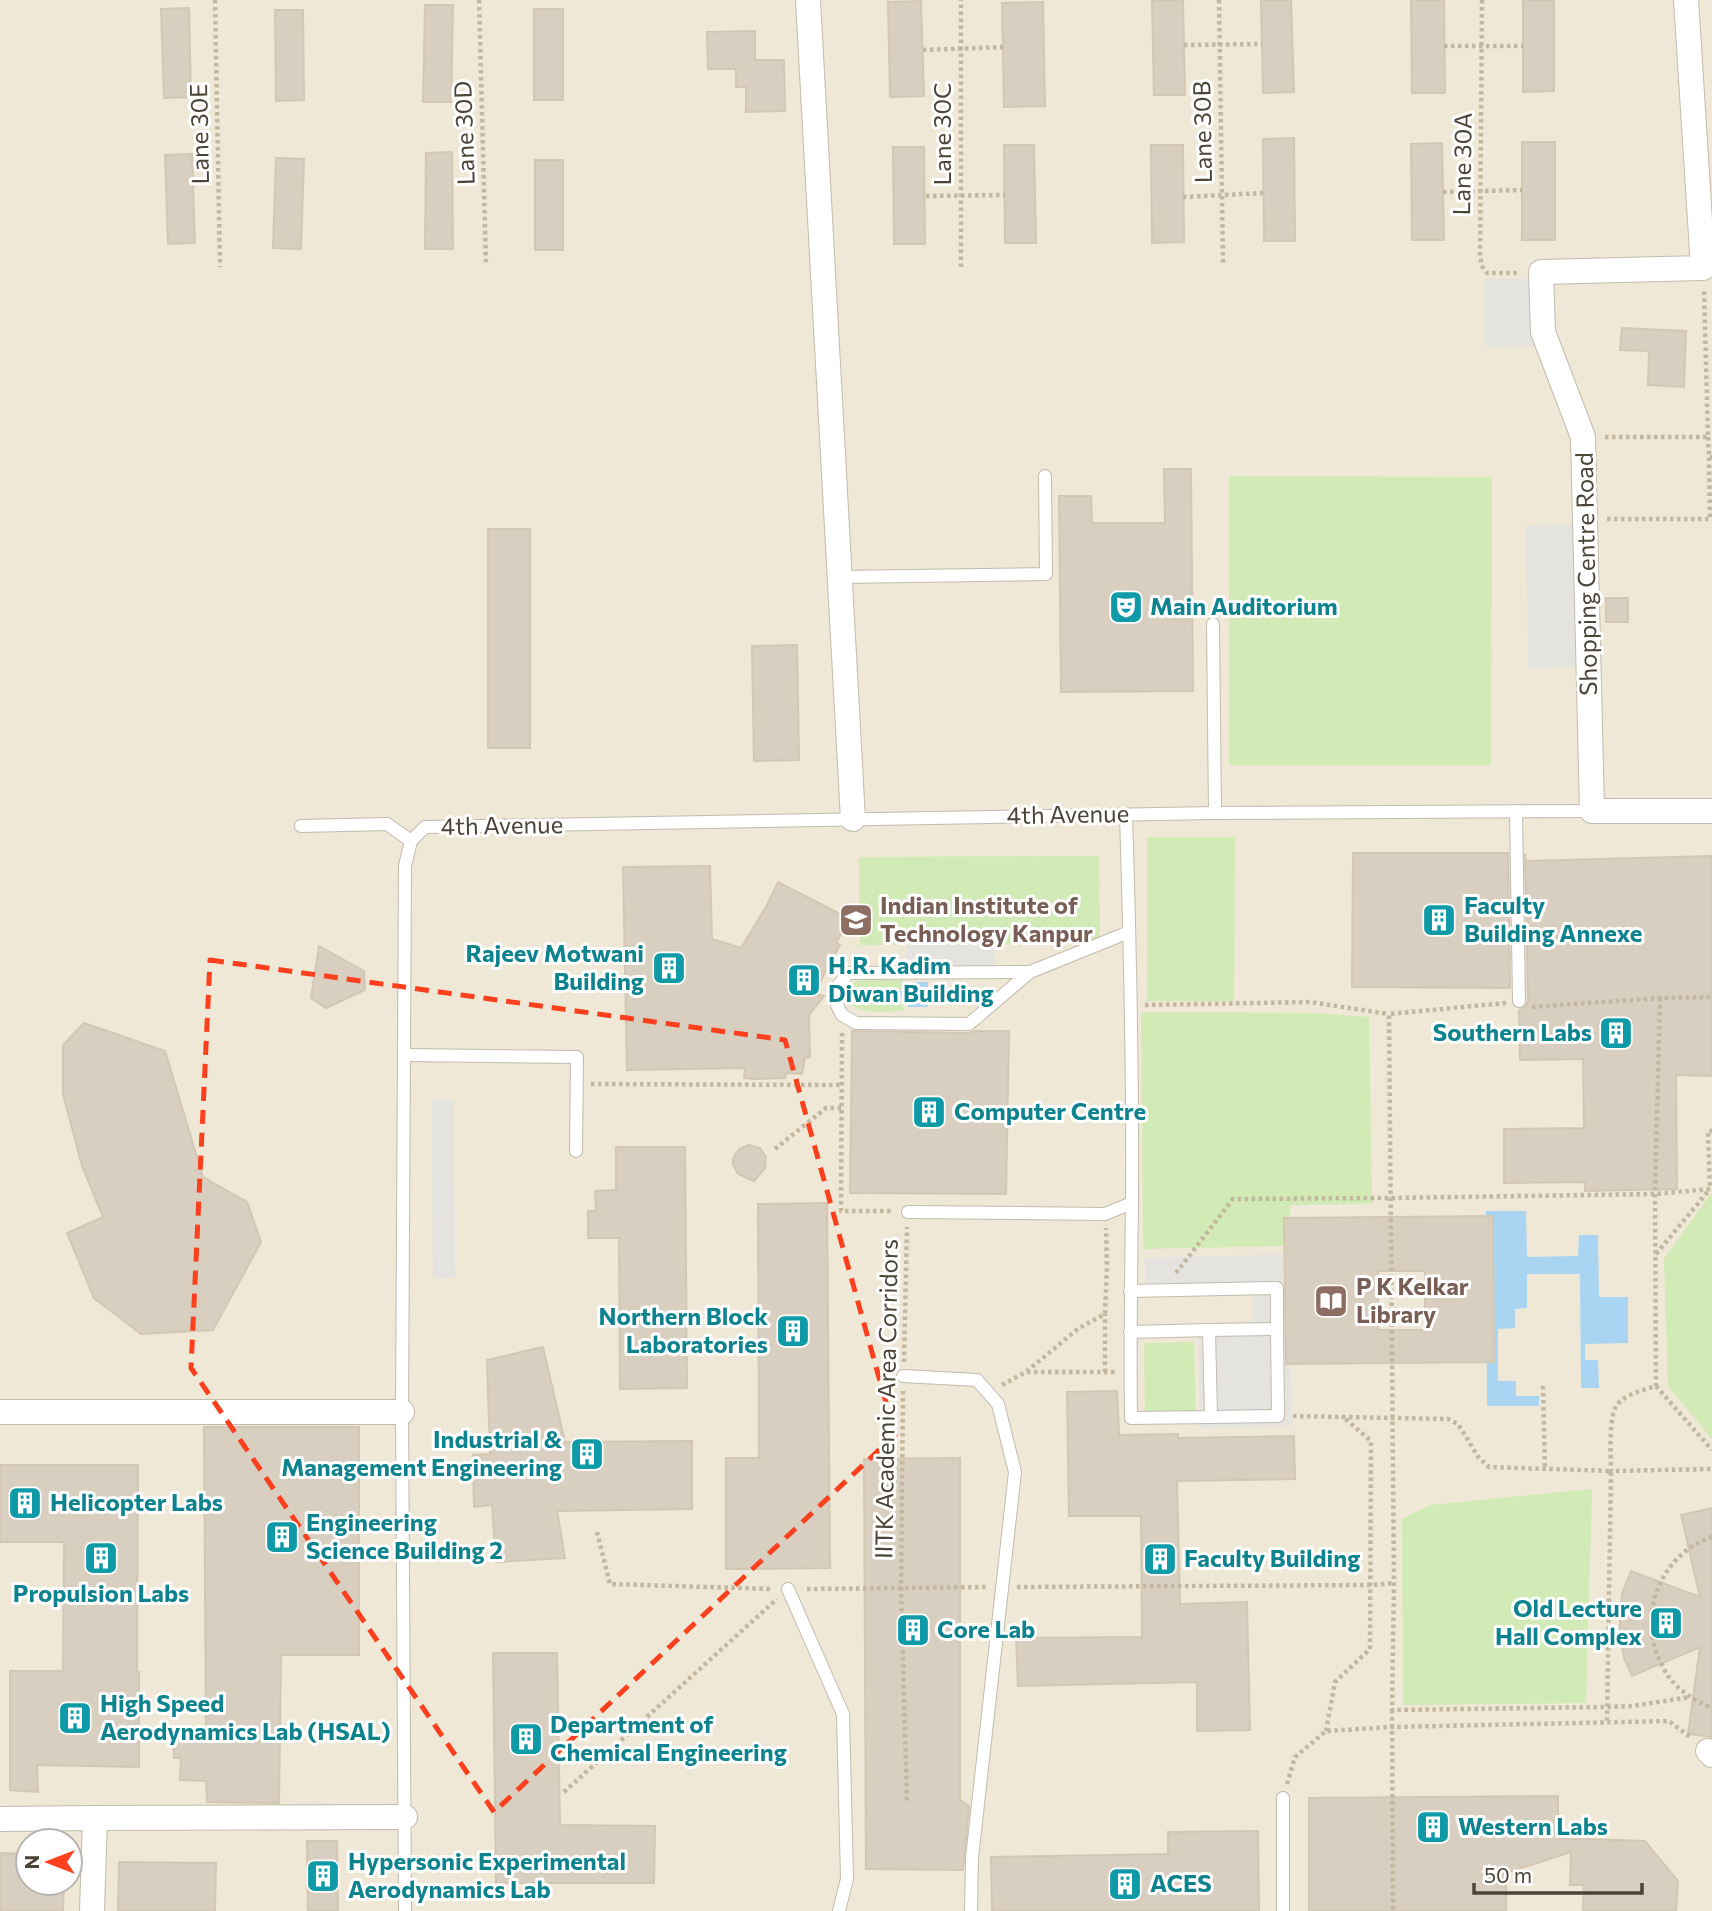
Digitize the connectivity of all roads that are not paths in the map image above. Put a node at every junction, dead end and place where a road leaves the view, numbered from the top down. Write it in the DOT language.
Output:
graph roads {
  1 [pos="808,0"];
  2 [pos="1686,0"];
  3 [pos="1045,476"];
  4 [pos="839,577"];
  5 [pos="1213,624"];
  6 [pos="1516,811"];
  7 [pos="1592,811"];
  8 [pos="1712,811"];
  9 [pos="1215,813"];
  10 [pos="1126,814"];
  11 [pos="853,819"];
  12 [pos="302,825"];
  13 [pos="411,841"];
  14 [pos="1129,932"];
  15 [pos="1031,972"];
  16 [pos="1519,1001"];
  17 [pos="404,1055"];
  18 [pos="576,1151"];
  19 [pos="1132,1203"];
  20 [pos="908,1212"];
  21 [pos="1129,1291"];
  22 [pos="1277,1329"];
  23 [pos="1209,1330"];
  24 [pos="1129,1332"];
  25 [pos="903,1376"];
  26 [pos="0,1412"];
  27 [pos="402,1412"];
  28 [pos="1211,1417"];
  29 [pos="788,1590"];
  30 [pos="1283,1798"];
  31 [pos="405,1817"];
  32 [pos="94,1818"];
  33 [pos="0,1819"];
  34 [pos="92,1911"];
  35 [pos="405,1911"];
  36 [pos="839,1911"];
  37 [pos="971,1911"];
  38 [pos="1283,1911"];
  1 -- 4 [label="street"];
  2 -- 7 [label="street, Shopping Centre Road"];
  3 -- 4 [label="lane"];
  4 -- 11 [label="street"];
  5 -- 9 [label="lane"];
  6 -- 7 [label="lane, 4th Avenue"];
  6 -- 9 [label="lane, 4th Avenue"];
  6 -- 16 [label="lane"];
  7 -- 8 [label="street, 4th Avenue"];
  9 -- 10 [label="lane, 4th Avenue"];
  10 -- 11 [label="lane, 4th Avenue"];
  10 -- 14 [label="lane"];
  11 -- 13 [label="lane, 4th Avenue"];
  12 -- 13 [label="lane"];
  13 -- 17 [label="lane"];
  14 -- 15 [label="lane"];
  14 -- 19 [label="lane"];
  15 -- 15 [label="lane"];
  17 -- 18 [label="lane"];
  17 -- 27 [label="lane"];
  19 -- 20 [label="lane"];
  19 -- 21 [label="lane"];
  21 -- 22 [label="lane"];
  21 -- 24 [label="lane"];
  22 -- 23 [label="lane"];
  22 -- 28 [label="lane"];
  23 -- 24 [label="lane"];
  23 -- 28 [label="lane"];
  24 -- 28 [label="lane"];
  25 -- 37 [label="lane"];
  26 -- 27 [label="street"];
  27 -- 31 [label="lane"];
  29 -- 36 [label="lane"];
  30 -- 38 [label="lane"];
  31 -- 32 [label="street"];
  31 -- 35 [label="lane"];
  32 -- 33 [label="street"];
  32 -- 34 [label="street"];
}
